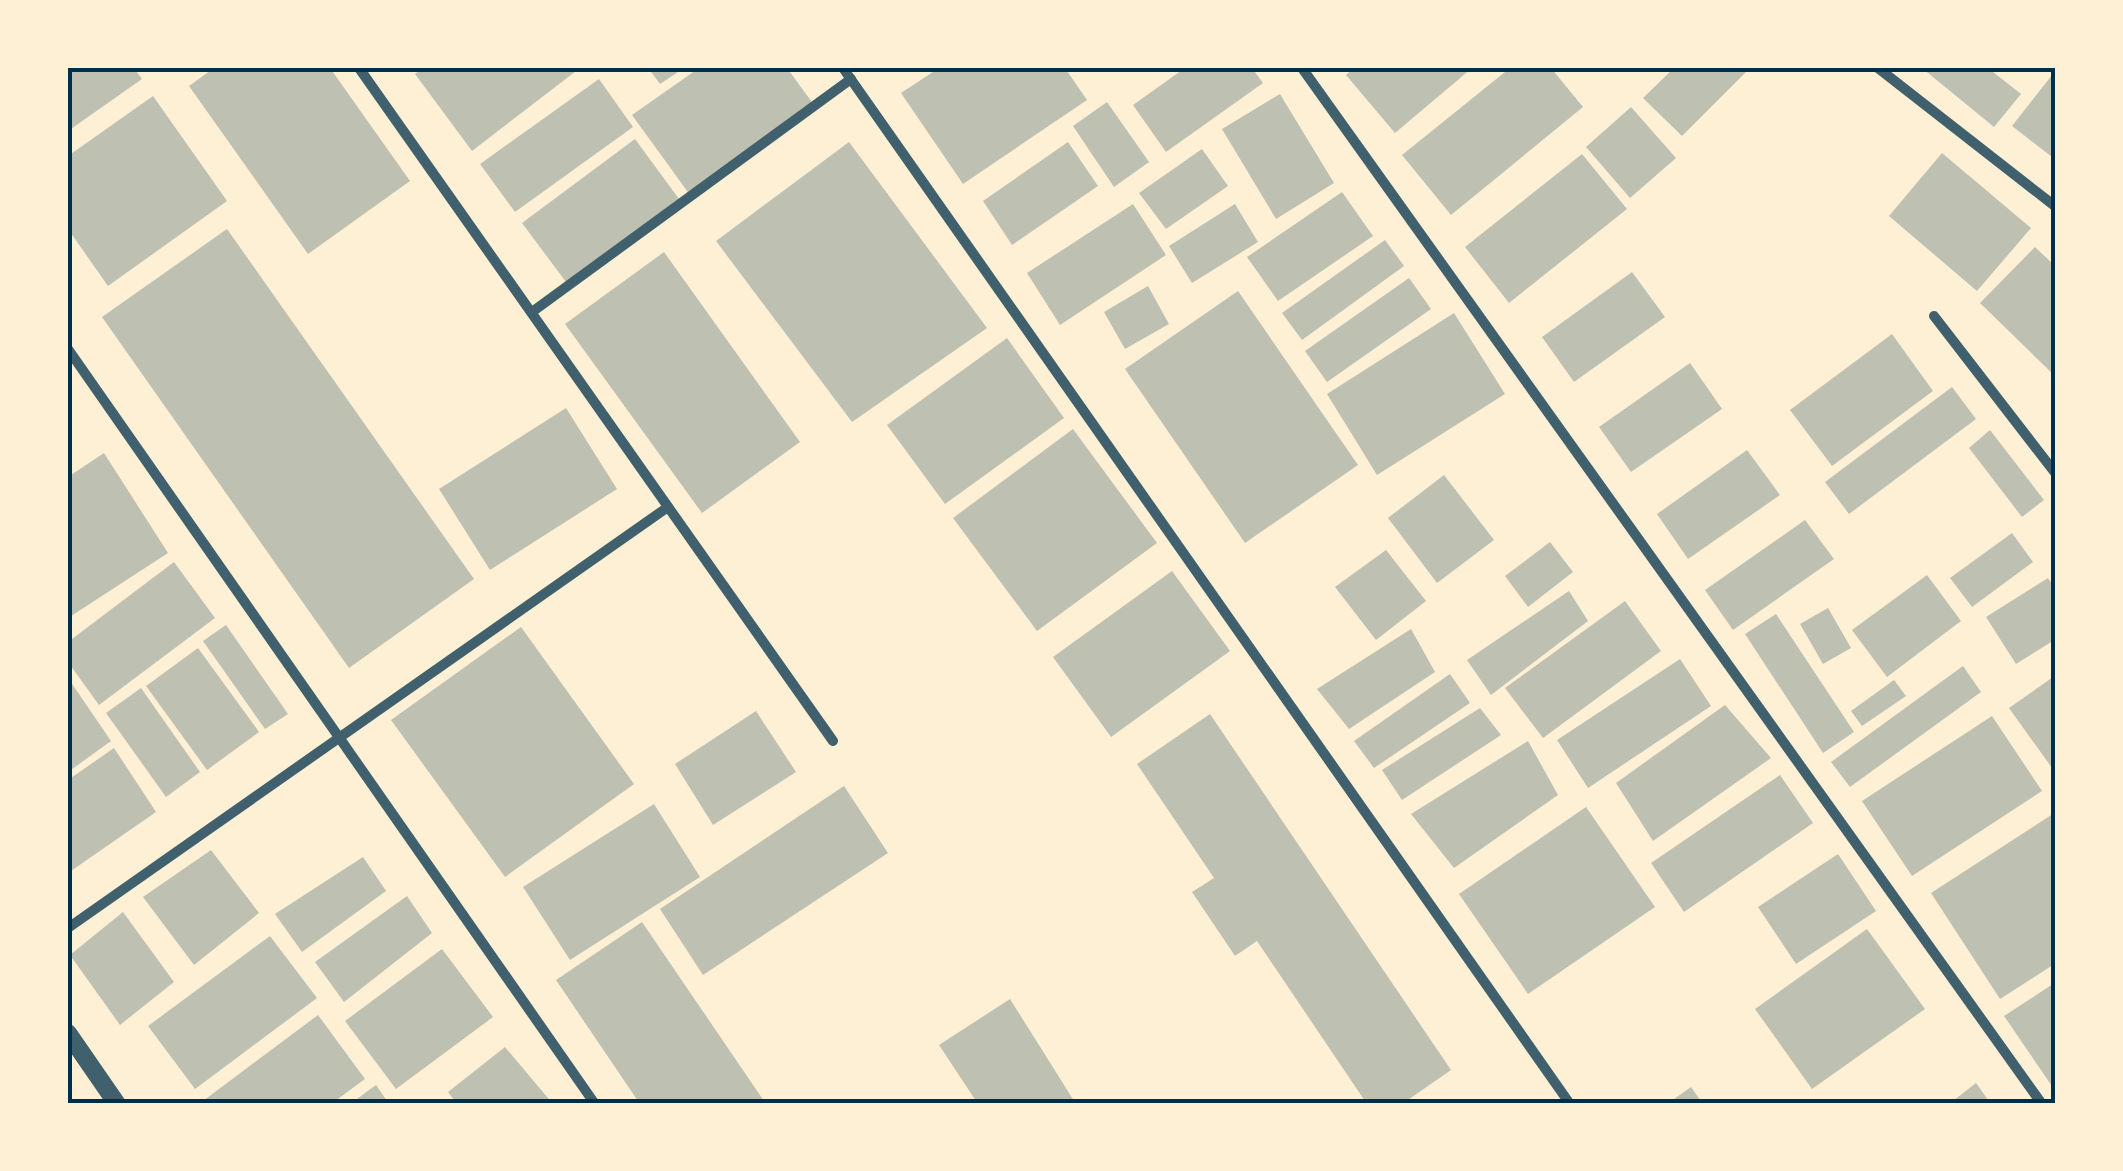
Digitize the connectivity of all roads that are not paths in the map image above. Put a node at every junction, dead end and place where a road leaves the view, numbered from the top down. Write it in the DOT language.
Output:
graph roads {
  1 [pos="359,68"];
  2 [pos="843,68"];
  3 [pos="1302,68"];
  4 [pos="1878,68"];
  5 [pos="852,80"];
  6 [pos="2056,207"];
  7 [pos="532,312"];
  8 [pos="1934,316"];
  9 [pos="68,349"];
  10 [pos="2056,474"];
  11 [pos="668,507"];
  12 [pos="338,736"];
  13 [pos="833,741"];
  14 [pos="68,928"];
  15 [pos="68,1033"];
  16 [pos="117,1104"];
  17 [pos="595,1104"];
  18 [pos="1570,1104"];
  19 [pos="2042,1104"];
  1 -- 7 [label="street"];
  2 -- 5 [label="street"];
  3 -- 19 [label="street"];
  4 -- 6 [label="street"];
  5 -- 7 [label="street"];
  5 -- 18 [label="street"];
  7 -- 11 [label="street"];
  8 -- 10 [label="street"];
  9 -- 12 [label="street"];
  11 -- 12 [label="street"];
  11 -- 13 [label="street"];
  12 -- 14 [label="street"];
  12 -- 17 [label="street"];
  15 -- 16 [label="street"];
}
